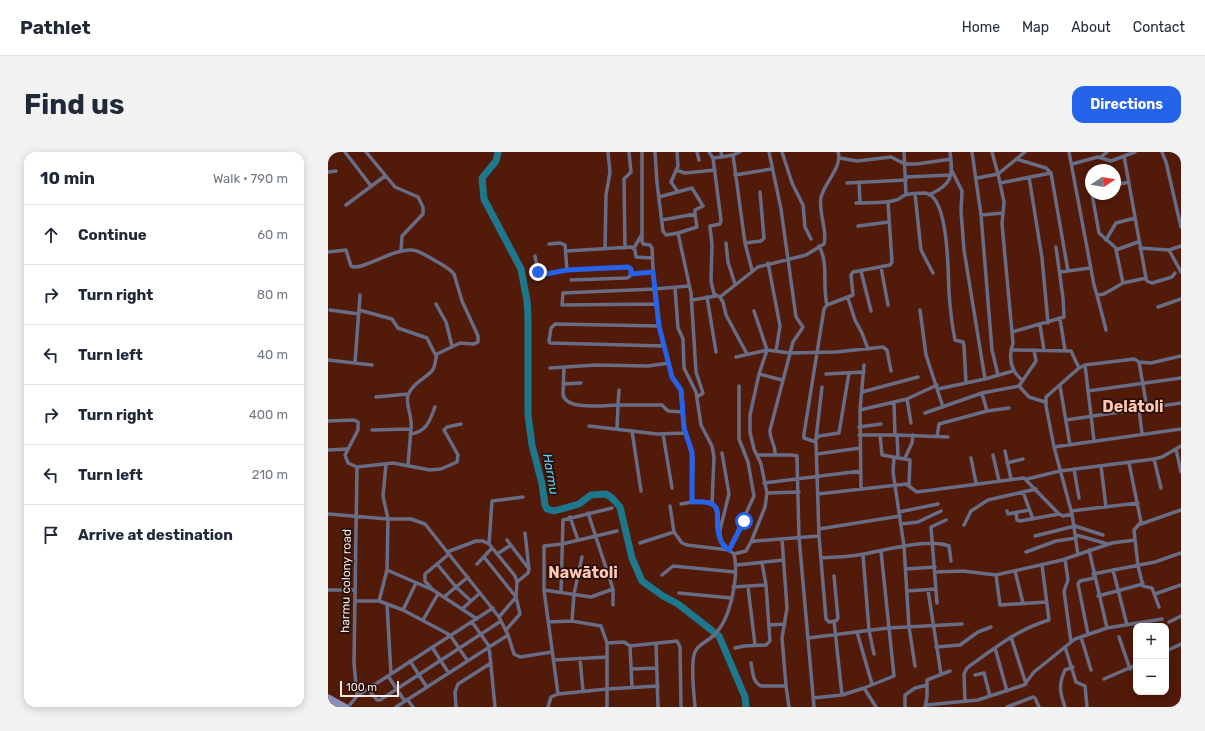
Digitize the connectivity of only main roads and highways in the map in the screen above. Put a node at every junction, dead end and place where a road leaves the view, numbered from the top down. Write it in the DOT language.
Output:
graph roads {
  1 [pos="328,697"];
  2 [pos="328,702"];
  3 [pos="338,707"];
  4 [pos="347,707"];
  1 -- 4 [label="main road"];
  2 -- 3 [label="main road"];
}
